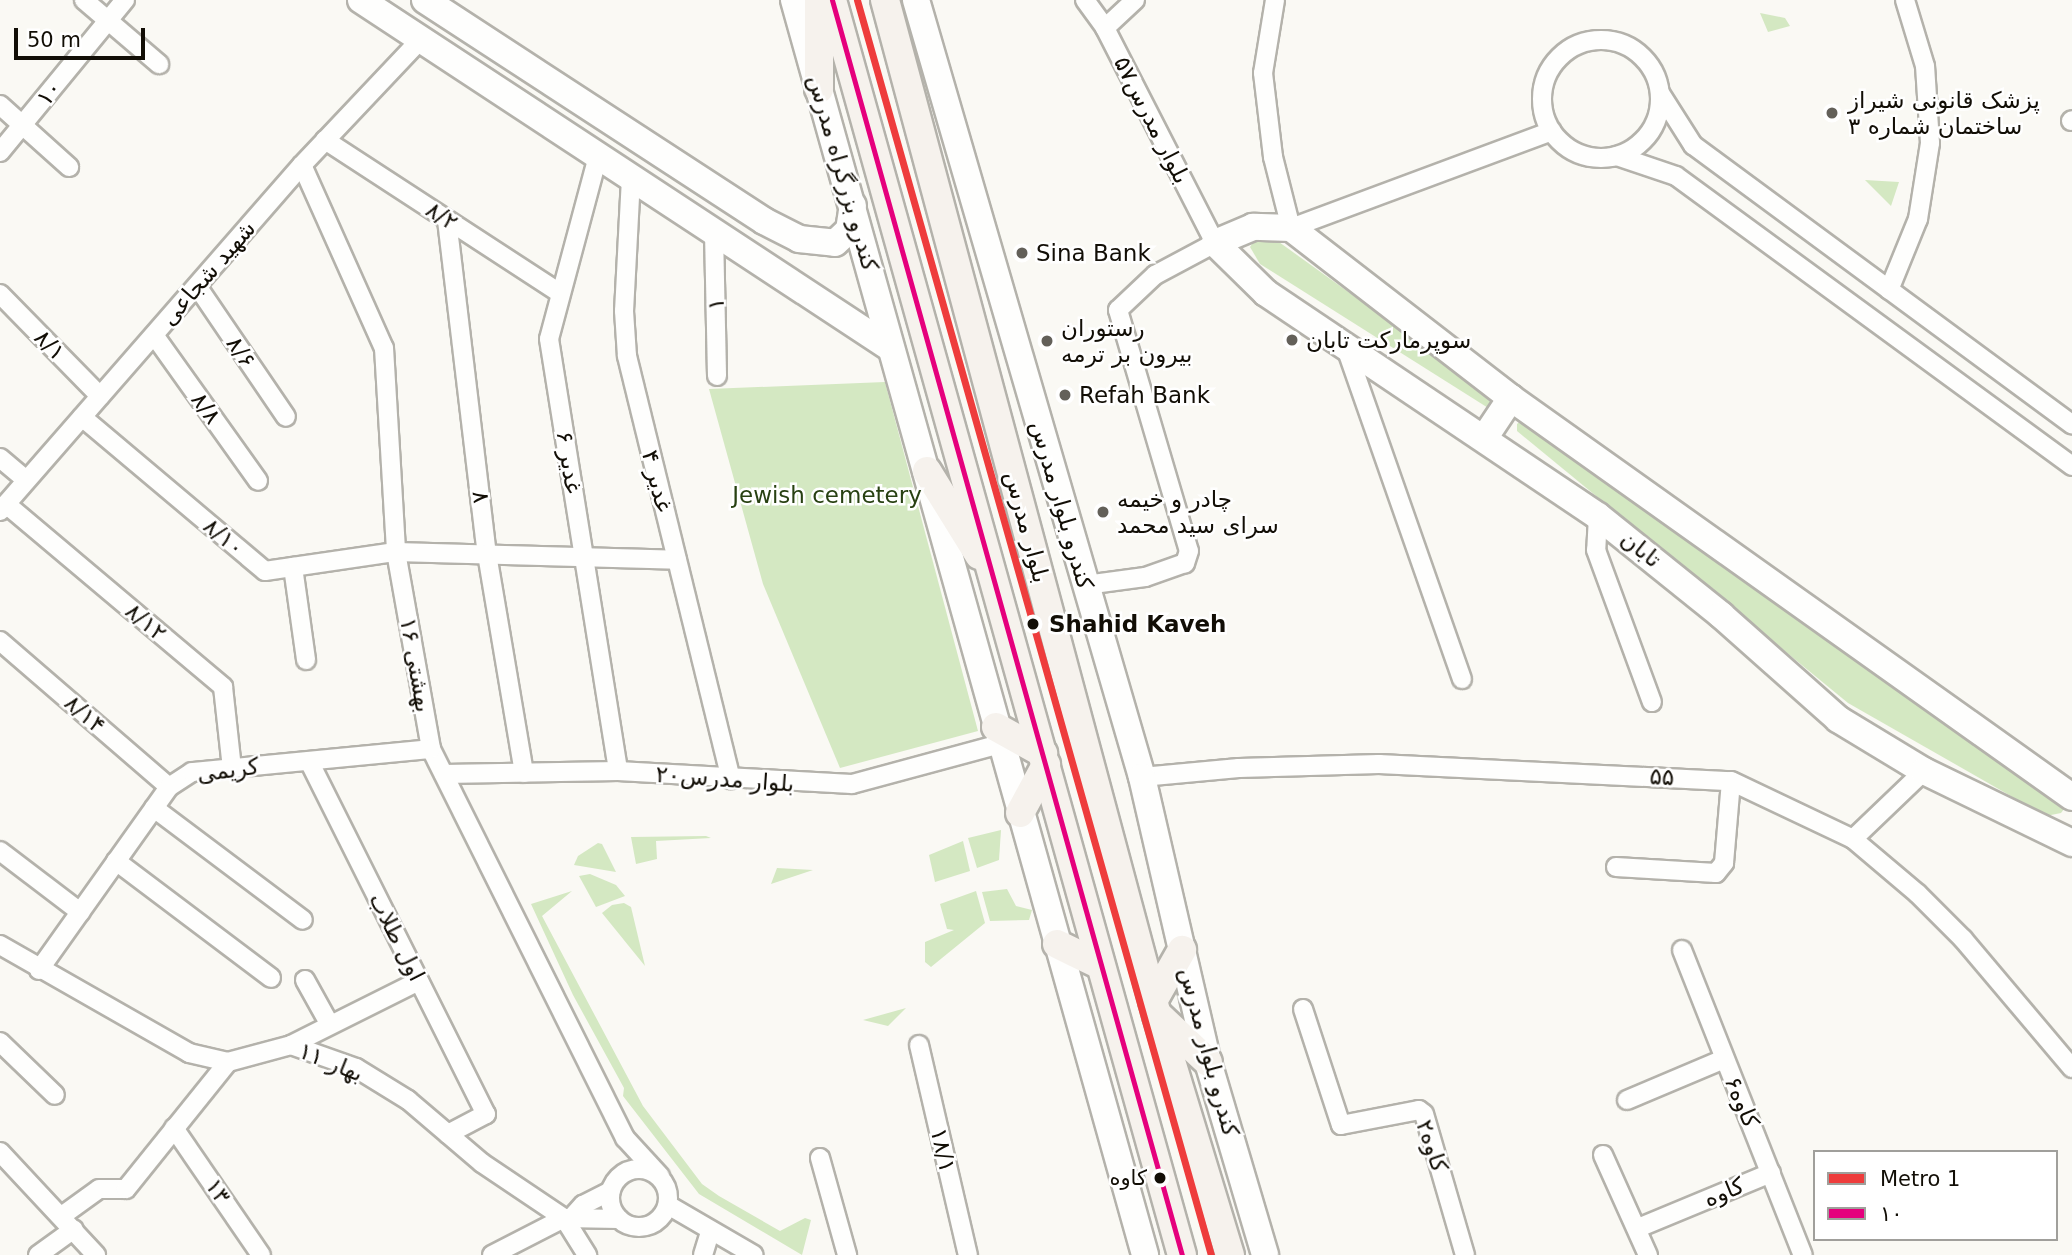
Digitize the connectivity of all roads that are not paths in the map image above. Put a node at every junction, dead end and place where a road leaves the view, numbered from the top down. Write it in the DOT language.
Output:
graph roads {
  1 [pos="84,0"];
  2 [pos="125,0"];
  3 [pos="361,0"];
  4 [pos="425,0"];
  5 [pos="794,0"];
  6 [pos="819,0"];
  7 [pos="832,0"];
  8 [pos="885,0"];
  9 [pos="897,0"];
  10 [pos="916,0"];
  11 [pos="1085,0"];
  12 [pos="1135,0"];
  13 [pos="1275,0"];
  14 [pos="1905,0"];
  15 [pos="107,20"];
  16 [pos="1105,28"];
  17 [pos="421,39"];
  18 [pos="901,58"];
  19 [pos="159,64"];
  20 [pos="819,89"];
  21 [pos="1660,93"];
  22 [pos="0,105"];
  23 [pos="23,126"];
  24 [pos="1552,131"];
  25 [pos="325,140"];
  26 [pos="0,152"];
  27 [pos="598,156"];
  28 [pos="1617,156"];
  29 [pos="302,165"];
  30 [pos="69,167"];
  31 [pos="631,178"];
  32 [pos="853,205"];
  33 [pos="447,220"];
  34 [pos="764,221"];
  35 [pos="1291,228"];
  36 [pos="714,232"];
  37 [pos="1215,243"];
  38 [pos="744,252"];
  39 [pos="197,286"];
  40 [pos="1889,290"];
  41 [pos="558,292"];
  42 [pos="0,294"];
  43 [pos="154,335"];
  44 [pos="1345,345"];
  45 [pos="889,347"];
  46 [pos="717,376"];
  47 [pos="100,396"];
  48 [pos="1511,398"];
  49 [pos="82,416"];
  50 [pos="286,417"];
  51 [pos="2072,424"];
  52 [pos="1485,437"];
  53 [pos="0,458"];
  54 [pos="2072,466"];
  55 [pos="927,471"];
  56 [pos="26,481"];
  57 [pos="258,481"];
  58 [pos="3,507"];
  59 [pos="1598,516"];
  60 [pos="396,552"];
  61 [pos="487,554"];
  62 [pos="584,557"];
  63 [pos="677,560"];
  64 [pos="293,567"];
  65 [pos="998,585"];
  66 [pos="1086,585"];
  67 [pos="0,642"];
  68 [pos="306,660"];
  69 [pos="1462,679"];
  70 [pos="1652,702"];
  71 [pos="998,736"];
  72 [pos="431,750"];
  73 [pos="1044,759"];
  74 [pos="309,761"];
  75 [pos="232,768"];
  76 [pos="618,771"];
  77 [pos="1924,771"];
  78 [pos="524,773"];
  79 [pos="444,774"];
  80 [pos="1142,777"];
  81 [pos="731,779"];
  82 [pos="1731,780"];
  83 [pos="169,786"];
  84 [pos="2072,797"];
  85 [pos="154,808"];
  86 [pos="1020,813"];
  87 [pos="1853,839"];
  88 [pos="2072,843"];
  89 [pos="0,851"];
  90 [pos="116,862"];
  91 [pos="1616,867"];
  92 [pos="1084,906"];
  93 [pos="80,912"];
  94 [pos="303,920"];
  95 [pos="1056,941"];
  96 [pos="0,945"];
  97 [pos="1182,950"];
  98 [pos="1682,950"];
  99 [pos="1100,965"];
  100 [pos="38,970"];
  101 [pos="271,978"];
  102 [pos="305,980"];
  103 [pos="419,981"];
  104 [pos="1155,1008"];
  105 [pos="1303,1009"];
  106 [pos="330,1024"];
  107 [pos="0,1042"];
  108 [pos="291,1045"];
  109 [pos="919,1045"];
  110 [pos="1724,1059"];
  111 [pos="228,1062"];
  112 [pos="1208,1062"];
  113 [pos="2072,1068"];
  114 [pos="55,1096"];
  115 [pos="1626,1100"];
  116 [pos="174,1128"];
  117 [pos="448,1135"];
  118 [pos="625,1138"];
  119 [pos="0,1152"];
  120 [pos="1603,1155"];
  121 [pos="820,1158"];
  122 [pos="1772,1173"];
  123 [pos="622,1174"];
  124 [pos="660,1176"];
  125 [pos="611,1191"];
  126 [pos="668,1205"];
  127 [pos="568,1217"];
  128 [pos="619,1219"];
  129 [pos="68,1222"];
  130 [pos="1637,1227"];
  131 [pos="710,1232"];
  132 [pos="38,1255"];
  133 [pos="96,1255"];
  134 [pos="261,1255"];
  135 [pos="492,1255"];
  136 [pos="587,1255"];
  137 [pos="703,1255"];
  138 [pos="754,1255"];
  139 [pos="846,1255"];
  140 [pos="968,1255"];
  141 [pos="1145,1255"];
  142 [pos="1182,1255"];
  143 [pos="1230,1255"];
  144 [pos="1265,1255"];
  145 [pos="1465,1255"];
  146 [pos="1648,1255"];
  147 [pos="1803,1255"];
  1 -- 15 [label="street"];
  2 -- 15 [label="street, ۱۰"];
  3 -- 17 [label="street"];
  4 -- 34 [label="street"];
  5 -- 20 [label="street, کندرو بزرگراه مدرس"];
  6 -- 20 [label="main road"];
  7 -- 65 [label="main road, بلوار مدرس"];
  8 -- 18 [label="main road, بلوار مدرس"];
  9 -- 18 [label="main road"];
  10 -- 66 [label="street, کندرو بلوار مدرس"];
  11 -- 16 [label="street, بلوار مدرس۵۷"];
  12 -- 16 [label="street"];
  13 -- 35 [label="street"];
  14 -- 40 [label="street"];
  15 -- 19 [label="street"];
  15 -- 23 [label="street, ۱۰"];
  16 -- 37 [label="street, بلوار مدرس۵۷"];
  17 -- 25 [label="street, شهید شجاعی"];
  17 -- 27 [label="street"];
  18 -- 104 [label="main road, بلوار مدرس"];
  20 -- 32 [label="street, کندرو بزرگراه مدرس"];
  21 -- 24 [label="street"];
  21 -- 28 [label="street"];
  21 -- 40 [label="street"];
  22 -- 23 [label="street"];
  23 -- 26 [label="street, ۱۰"];
  23 -- 30 [label="street"];
  24 -- 28 [label="street"];
  24 -- 35 [label="street"];
  25 -- 29 [label="street, شهید شجاعی"];
  25 -- 33 [label="street, ۸/۲"];
  27 -- 31 [label="street"];
  27 -- 41 [label="street, غدیر ۶"];
  28 -- 54 [label="street"];
  29 -- 39 [label="street, شهید شجاعی"];
  29 -- 60 [label="street, ۱۶ بهشتی"];
  31 -- 36 [label="street"];
  31 -- 63 [label="street, غدیر ۴"];
  32 -- 34 [label="street"];
  32 -- 45 [label="street, کندرو بزرگراه مدرس"];
  33 -- 41 [label="street, ۸/۲"];
  33 -- 61 [label="street, ۷"];
  34 -- 38 [label="street"];
  35 -- 37 [label="street"];
  35 -- 48 [label="street"];
  36 -- 38 [label="street"];
  36 -- 46 [label="street, ۱"];
  37 -- 44 [label="street, تابان"];
  37 -- 66 [label="street"];
  38 -- 45 [label="street"];
  39 -- 43 [label="street, شهید شجاعی"];
  39 -- 50 [label="street, ۸/۶"];
  40 -- 51 [label="street"];
  41 -- 62 [label="street, غدیر ۶"];
  42 -- 47 [label="street, ۸/۱"];
  43 -- 47 [label="street, شهید شجاعی"];
  43 -- 57 [label="street, ۸/۸"];
  44 -- 52 [label="street, تابان"];
  44 -- 69 [label="street"];
  45 -- 55 [label="street"];
  47 -- 49 [label="street, شهید شجاعی"];
  48 -- 52 [label="street"];
  48 -- 84 [label="street"];
  49 -- 56 [label="street, شهید شجاعی"];
  49 -- 64 [label="street, ۸/۱۰"];
  52 -- 59 [label="street, تابان"];
  53 -- 56 [label="street"];
  55 -- 65 [label="main road"];
  55 -- 71 [label="street"];
  56 -- 58 [label="street, شهید شجاعی"];
  58 -- 75 [label="street, ۸/۱۲"];
  59 -- 70 [label="street"];
  59 -- 77 [label="street, تابان"];
  60 -- 61 [label="street, ۸/۱۰"];
  60 -- 64 [label="street, ۸/۱۰"];
  60 -- 72 [label="street, ۱۶ بهشتی"];
  61 -- 62 [label="street, ۸/۱۰"];
  61 -- 78 [label="street, ۷"];
  62 -- 63 [label="street, ۸/۱۰"];
  62 -- 76 [label="street, غدیر ۶"];
  63 -- 81 [label="street, غدیر ۴"];
  64 -- 68 [label="street"];
  65 -- 73 [label="main road, بلوار مدرس"];
  66 -- 80 [label="street, کندرو بلوار مدرس"];
  67 -- 83 [label="street, ۸/۱۴"];
  71 -- 73 [label="main road"];
  71 -- 81 [label="street, بلوار مدرس۲۰"];
  71 -- 86 [label="street"];
  72 -- 74 [label="street, کریمی"];
  72 -- 79 [label="street, ۱۶ بهشتی"];
  73 -- 86 [label="main road"];
  73 -- 92 [label="main road, بلوار مدرس"];
  74 -- 75 [label="street, کریمی"];
  74 -- 103 [label="street, اول طلاب"];
  75 -- 83 [label="street, کریمی"];
  76 -- 78 [label="street, بلوار مدرس۲۰"];
  76 -- 81 [label="street, بلوار مدرس۲۰"];
  77 -- 87 [label="street"];
  77 -- 88 [label="street, تابان"];
  78 -- 79 [label="street, بلوار مدرس۲۰"];
  79 -- 118 [label="street, ۱۶ بهشتی"];
  80 -- 82 [label="street, ۵۵"];
  80 -- 97 [label="street, کندرو بلوار مدرس"];
  82 -- 87 [label="street, ۵۵"];
  82 -- 91 [label="street"];
  83 -- 85 [label="street, کریمی"];
  85 -- 90 [label="street, کریمی"];
  85 -- 94 [label="street"];
  86 -- 95 [label="street"];
  87 -- 113 [label="street, ۵۵"];
  89 -- 93 [label="street"];
  90 -- 93 [label="street, کریمی"];
  90 -- 101 [label="street"];
  92 -- 95 [label="main road"];
  92 -- 99 [label="main road, بلوار مدرس"];
  93 -- 100 [label="street, کریمی"];
  95 -- 99 [label="main road"];
  95 -- 141 [label="street"];
  96 -- 100 [label="street, بهار ۱۱"];
  97 -- 104 [label="main road"];
  97 -- 112 [label="street, کندرو بلوار مدرس"];
  98 -- 110 [label="street, کاوه۶"];
  99 -- 142 [label="main road, بلوار مدرس"];
  100 -- 111 [label="street, بهار ۱۱"];
  102 -- 106 [label="street"];
  103 -- 106 [label="street"];
  103 -- 117 [label="street, اول طلاب"];
  104 -- 112 [label="main road"];
  104 -- 143 [label="main road, بلوار مدرس"];
  105 -- 145 [label="street, کاوه۲"];
  106 -- 108 [label="street"];
  107 -- 114 [label="street"];
  108 -- 111 [label="street, بهار ۱۱"];
  108 -- 117 [label="street, بهار ۱۱"];
  109 -- 140 [label="street, ۱۸/۱"];
  110 -- 115 [label="street"];
  110 -- 122 [label="street, کاوه۶"];
  111 -- 116 [label="street"];
  112 -- 144 [label="street, کندرو بلوار مدرس"];
  116 -- 129 [label="street"];
  116 -- 134 [label="street, ۱۳"];
  117 -- 127 [label="street, بهار ۱۱"];
  118 -- 123 [label="street"];
  118 -- 124 [label="street"];
  119 -- 129 [label="street"];
  120 -- 130 [label="street"];
  121 -- 139 [label="street"];
  122 -- 130 [label="street, کاوه"];
  122 -- 147 [label="street, کاوه۶"];
  123 -- 124 [label="street"];
  123 -- 125 [label="street"];
  124 -- 126 [label="street"];
  125 -- 127 [label="street"];
  125 -- 128 [label="street"];
  126 -- 128 [label="street"];
  126 -- 131 [label="street"];
  127 -- 128 [label="street"];
  127 -- 135 [label="street"];
  127 -- 136 [label="street"];
  129 -- 132 [label="street"];
  129 -- 133 [label="street"];
  130 -- 146 [label="street"];
  131 -- 137 [label="street"];
  131 -- 138 [label="street"];
}
